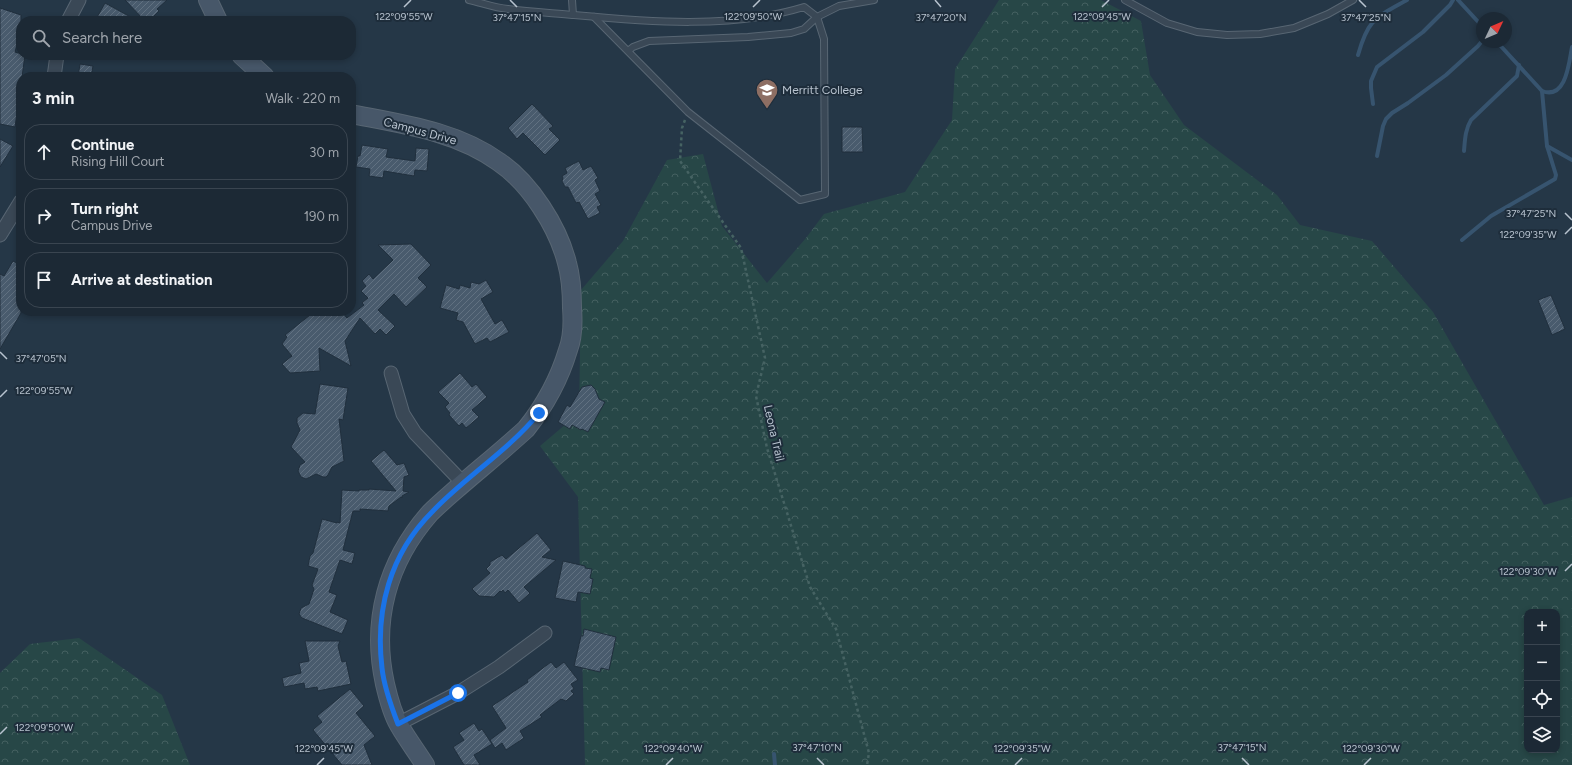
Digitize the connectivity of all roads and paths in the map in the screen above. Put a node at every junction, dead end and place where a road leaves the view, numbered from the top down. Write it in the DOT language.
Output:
graph roads {
  1 [pos="79,0"];
  2 [pos="208,0"];
  3 [pos="469,0"];
  4 [pos="572,0"];
  5 [pos="802,0"];
  6 [pos="874,0"];
  7 [pos="1125,0"];
  8 [pos="1353,0"];
  9 [pos="804,7"];
  10 [pos="573,15"];
  11 [pos="71,16"];
  12 [pos="216,16"];
  13 [pos="594,17"];
  14 [pos="817,17"];
  15 [pos="628,51"];
  16 [pos="56,60"];
  17 [pos="246,60"];
  18 [pos="55,72"];
  19 [pos="260,72"];
  20 [pos="688,112"];
  21 [pos="356,115"];
  22 [pos="16,209"];
  23 [pos="0,235"];
  24 [pos="391,373"];
  25 [pos="463,483"];
  26 [pos="545,633"];
  27 [pos="398,724"];
  28 [pos="426,765"];
  29 [pos="868,765"];
  1 -- 11 [label="street"];
  2 -- 12 [label="street"];
  3 -- 10 [label="lane"];
  4 -- 10 [label="lane"];
  5 -- 9 [label="lane"];
  6 -- 14 [label="lane"];
  7 -- 8 [label="lane"];
  9 -- 13 [label="lane"];
  9 -- 14 [label="lane"];
  10 -- 13 [label="lane"];
  13 -- 15 [label="lane"];
  14 -- 15 [label="lane"];
  14 -- 20 [label="lane"];
  15 -- 20 [label="lane"];
  16 -- 18 [label="street"];
  17 -- 19 [label="street"];
  20 -- 29 [label="path, Leona Trail"];
  21 -- 25 [label="street, Campus Drive"];
  22 -- 23 [label="street"];
  24 -- 25 [label="street"];
  25 -- 27 [label="street, Campus Drive"];
  26 -- 27 [label="street"];
  27 -- 28 [label="street, Campus Drive"];
}
